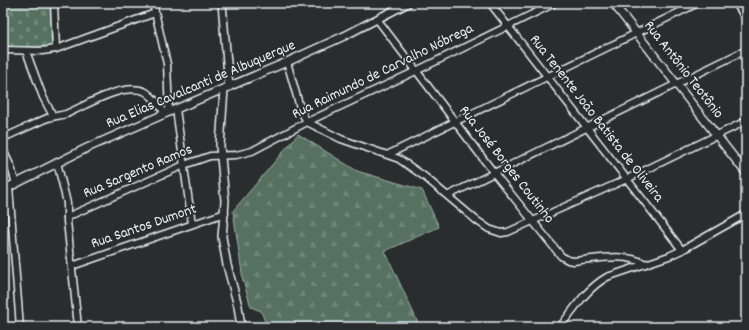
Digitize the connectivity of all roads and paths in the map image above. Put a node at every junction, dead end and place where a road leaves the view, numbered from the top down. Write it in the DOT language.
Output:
graph roads {
  1 [pos="54,3"];
  2 [pos="153,3"];
  3 [pos="222,3"];
  4 [pos="408,3"];
  5 [pos="490,3"];
  6 [pos="555,3"];
  7 [pos="614,3"];
  8 [pos="698,3"];
  9 [pos="736,3"];
  10 [pos="155,13"];
  11 [pos="745,16"];
  12 [pos="377,20"];
  13 [pos="508,26"];
  14 [pos="637,33"];
  15 [pos="56,49"];
  16 [pos="3,50"];
  17 [pos="746,50"];
  18 [pos="26,51"];
  19 [pos="287,62"];
  20 [pos="416,71"];
  21 [pos="547,77"];
  22 [pos="677,84"];
  23 [pos="226,88"];
  24 [pos="176,109"];
  25 [pos="167,113"];
  26 [pos="53,116"];
  27 [pos="746,121"];
  28 [pos="307,122"];
  29 [pos="455,122"];
  30 [pos="587,128"];
  31 [pos="717,135"];
  32 [pos="3,138"];
  33 [pos="3,150"];
  34 [pos="389,154"];
  35 [pos="220,155"];
  36 [pos="57,162"];
  37 [pos="184,165"];
  38 [pos="11,167"];
  39 [pos="3,168"];
  40 [pos="494,173"];
  41 [pos="746,173"];
  42 [pos="627,179"];
  43 [pos="9,187"];
  44 [pos="449,195"];
  45 [pos="225,213"];
  46 [pos="746,214"];
  47 [pos="67,217"];
  48 [pos="533,220"];
  49 [pos="192,224"];
  50 [pos="682,250"];
  51 [pos="646,264"];
  52 [pos="72,266"];
  53 [pos="20,327"];
  54 [pos="78,327"];
  55 [pos="241,327"];
  56 [pos="560,327"];
  1 -- 15 [label="street"];
  2 -- 10 [label="street"];
  3 -- 23 [label="street"];
  4 -- 12 [label="street, Rua Elias Cavalcanti de Albuquerque"];
  5 -- 13 [label="street, Rua Tenente João Batista de Oliveira"];
  6 -- 13 [label="street, Rua Raimundo de Carvalho Nóbrega"];
  7 -- 14 [label="street, Rua Antônio Teotônio"];
  8 -- 14 [label="street"];
  9 -- 11 [label="street"];
  10 -- 15 [label="street"];
  10 -- 25 [label="street"];
  12 -- 19 [label="street, Rua Elias Cavalcanti de Albuquerque"];
  12 -- 20 [label="street, Rua José Borges Coutinho"];
  13 -- 20 [label="street, Rua Raimundo de Carvalho Nóbrega"];
  13 -- 21 [label="street, Rua Tenente João Batista de Oliveira"];
  14 -- 21 [label="street"];
  14 -- 22 [label="street, Rua Antônio Teotônio"];
  15 -- 18 [label="street"];
  16 -- 18 [label="street"];
  17 -- 22 [label="street"];
  18 -- 26 [label="street"];
  19 -- 23 [label="street, Rua Elias Cavalcanti de Albuquerque"];
  19 -- 28 [label="street"];
  20 -- 28 [label="street, Rua Raimundo de Carvalho Nóbrega"];
  20 -- 29 [label="street, Rua José Borges Coutinho"];
  21 -- 29 [label="street"];
  21 -- 30 [label="street, Rua Tenente João Batista de Oliveira"];
  22 -- 30 [label="street"];
  22 -- 31 [label="street, Rua Antônio Teotônio"];
  23 -- 24 [label="street, Rua Elias Cavalcanti de Albuquerque"];
  23 -- 35 [label="street"];
  24 -- 25 [label="street, Rua Elias Cavalcanti de Albuquerque"];
  24 -- 37 [label="street"];
  25 -- 26 [label="street"];
  25 -- 36 [label="street, Rua Elias Cavalcanti de Albuquerque"];
  26 -- 32 [label="street"];
  27 -- 31 [label="street"];
  28 -- 34 [label="street"];
  28 -- 35 [label="street, Rua Raimundo de Carvalho Nóbrega"];
  29 -- 34 [label="street"];
  29 -- 40 [label="street, Rua José Borges Coutinho"];
  30 -- 40 [label="street"];
  30 -- 42 [label="street, Rua Tenente João Batista de Oliveira"];
  31 -- 41 [label="street, Rua Antônio Teotônio"];
  31 -- 42 [label="street"];
  33 -- 38 [label="street"];
  34 -- 44 [label="street"];
  35 -- 37 [label="street, Rua Sargento Ramos"];
  35 -- 45 [label="street"];
  36 -- 43 [label="street, Rua Elias Cavalcanti de Albuquerque"];
  36 -- 47 [label="street"];
  37 -- 47 [label="street, Rua Sargento Ramos"];
  37 -- 49 [label="street"];
  38 -- 39 [label="street"];
  38 -- 43 [label="street"];
  40 -- 44 [label="street"];
  40 -- 48 [label="street, Rua José Borges Coutinho"];
  42 -- 48 [label="street"];
  42 -- 50 [label="street, Rua Tenente João Batista de Oliveira"];
  43 -- 53 [label="street"];
  44 -- 48 [label="street"];
  45 -- 49 [label="street, Rua Santos Dumont"];
  45 -- 55 [label="street"];
  46 -- 50 [label="street"];
  47 -- 52 [label="street"];
  48 -- 51 [label="street, Rua José Borges Coutinho"];
  49 -- 52 [label="street, Rua Santos Dumont"];
  50 -- 51 [label="street"];
  51 -- 56 [label="street"];
  52 -- 54 [label="street"];
}
